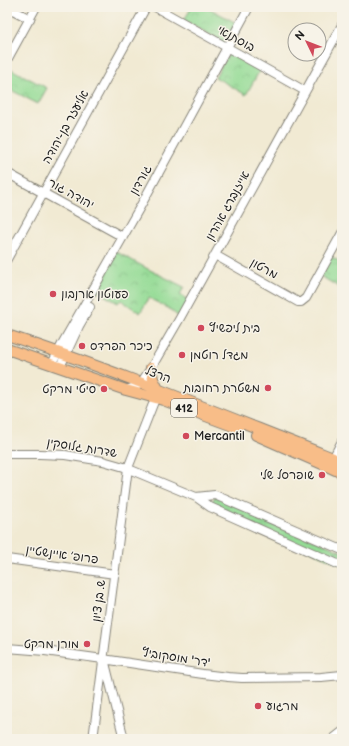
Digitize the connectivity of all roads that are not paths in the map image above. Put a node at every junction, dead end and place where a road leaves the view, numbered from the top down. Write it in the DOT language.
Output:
graph roads {
  1 [pos="7,7"];
  2 [pos="36,7"];
  3 [pos="146,7"];
  4 [pos="155,7"];
  5 [pos="249,7"];
  6 [pos="30,19"];
  7 [pos="342,26"];
  8 [pos="226,48"];
  9 [pos="7,60"];
  10 [pos="305,91"];
  11 [pos="7,173"];
  12 [pos="44,193"];
  13 [pos="342,233"];
  14 [pos="123,237"];
  15 [pos="215,255"];
  16 [pos="7,259"];
  17 [pos="7,335"];
  18 [pos="7,348"];
  19 [pos="62,353"];
  20 [pos="56,365"];
  21 [pos="151,368"];
  22 [pos="141,383"];
  23 [pos="126,390"];
  24 [pos="157,394"];
  25 [pos="342,441"];
  26 [pos="7,454"];
  27 [pos="331,462"];
  28 [pos="342,463"];
  29 [pos="128,468"];
  30 [pos="342,473"];
  31 [pos="196,497"];
  32 [pos="342,550"];
  33 [pos="7,559"];
  34 [pos="342,566"];
  35 [pos="115,574"];
  36 [pos="7,648"];
  37 [pos="104,659"];
  38 [pos="342,674"];
  39 [pos="342,732"];
  40 [pos="93,739"];
  41 [pos="124,739"];
  42 [pos="333,739"];
  1 -- 6 [label="street"];
  2 -- 6 [label="street"];
  3 -- 12 [label="street, אליעזר בן-יהודה"];
  4 -- 8 [label="street, בוסתנאי"];
  5 -- 8 [label="street, גורדון"];
  6 -- 9 [label="street"];
  7 -- 10 [label="street, אייזנברג אהרון"];
  8 -- 10 [label="street, בוסתנאי"];
  8 -- 14 [label="street, גורדון"];
  10 -- 15 [label="street, אייזנברג אהרון"];
  11 -- 12 [label="street, יהודה גור"];
  12 -- 14 [label="street, יהודה גור"];
  12 -- 16 [label="street, אליעזר בן-יהודה"];
  13 -- 15 [label="street, מרטון"];
  14 -- 19 [label="street, גורדון"];
  15 -- 21 [label="street, אייזנברג אהרון"];
  17 -- 19 [label="main road, הרצל / 412"];
  18 -- 20 [label="main road, הרצל / 412"];
  19 -- 20 [label="street"];
  19 -- 22 [label="main road, הרצל / 412"];
  20 -- 23 [label="main road, הרצל / 412"];
  21 -- 22 [label="street, אייזנברג אהרון"];
  21 -- 24 [label="main road"];
  22 -- 23 [label="street"];
  22 -- 24 [label="main road, הרצל / 412"];
  23 -- 24 [label="main road, הרצל / 412"];
  24 -- 27 [label="main road, הרצל / 412"];
  24 -- 29 [label="street, ש. בן ציון"];
  25 -- 27 [label="street"];
  26 -- 29 [label="street, שדרות גלוסקין"];
  27 -- 28 [label="main road, הרצל / 412"];
  27 -- 30 [label="main road, הרצל / 412"];
  29 -- 31 [label="street, שדרות גלוסקין"];
  29 -- 35 [label="street, ש. בן ציון"];
  31 -- 32 [label="street, שדרות גלוסקין"];
  31 -- 34 [label="street, שדרות גלוסקין"];
  33 -- 35 [label="street, פרופ׳ איינשטיין"];
  35 -- 37 [label="street, ש. בן ציון"];
  36 -- 37 [label="street, דר' מוסקוביץ'"];
  37 -- 38 [label="street, דר' מוסקוביץ'"];
  37 -- 40 [label="street, ש. בן ציון"];
  37 -- 41 [label="street"];
  39 -- 42 [label="street"];
}
